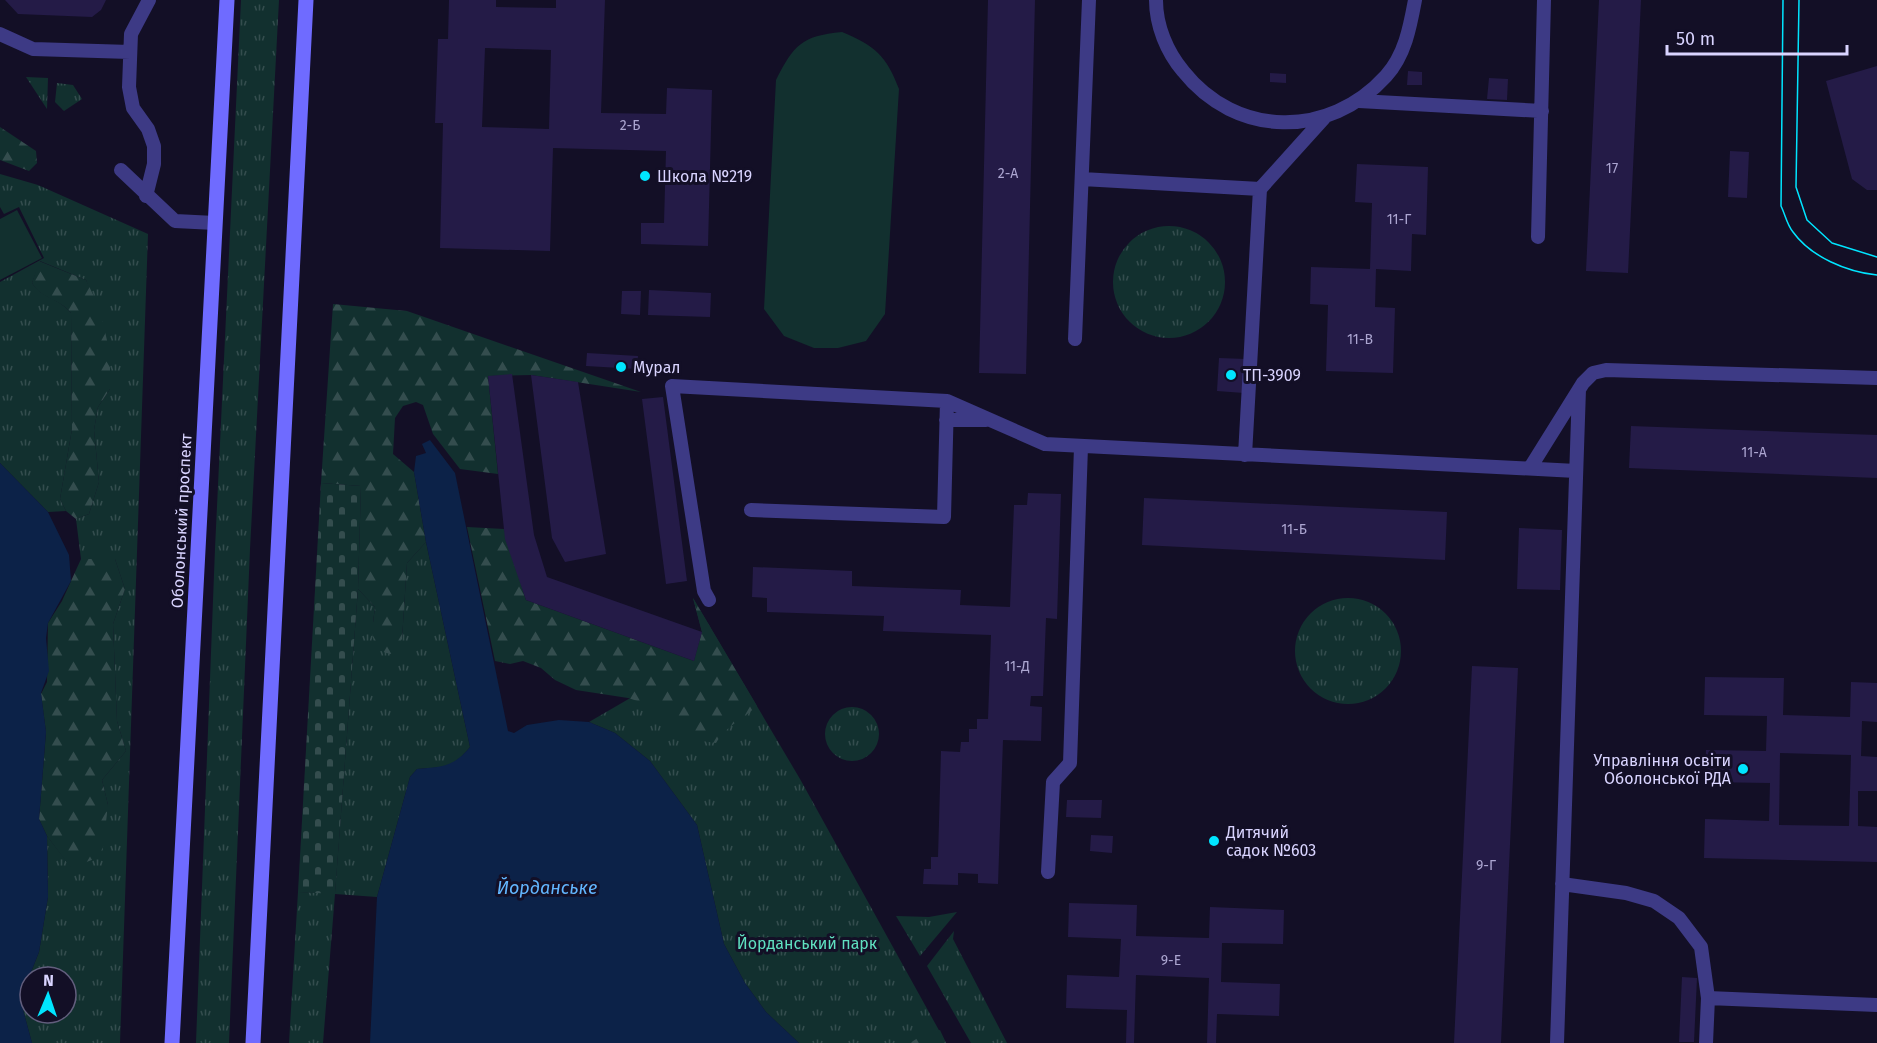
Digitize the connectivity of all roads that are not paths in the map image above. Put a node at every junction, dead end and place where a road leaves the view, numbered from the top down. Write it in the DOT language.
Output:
graph roads {
  1 [pos="149,0"];
  2 [pos="227,0"];
  3 [pos="306,0"];
  4 [pos="1089,0"];
  5 [pos="1156,0"];
  6 [pos="1415,0"];
  7 [pos="1544,0"];
  8 [pos="0,34"];
  9 [pos="130,52"];
  10 [pos="1359,101"];
  11 [pos="1542,111"];
  12 [pos="1324,118"];
  13 [pos="121,170"];
  14 [pos="1082,179"];
  15 [pos="1260,189"];
  16 [pos="146,196"];
  17 [pos="215,223"];
  18 [pos="1538,237"];
  19 [pos="1075,339"];
  20 [pos="1877,378"];
  21 [pos="1579,389"];
  22 [pos="947,401"];
  23 [pos="946,420"];
  24 [pos="991,420"];
  25 [pos="1081,447"];
  26 [pos="1245,455"];
  27 [pos="1530,468"];
  28 [pos="1576,471"];
  29 [pos="751,510"];
  30 [pos="709,600"];
  31 [pos="1048,872"];
  32 [pos="1562,884"];
  33 [pos="1708,998"];
  34 [pos="1877,1005"];
  35 [pos="172,1043"];
  36 [pos="253,1043"];
  37 [pos="1557,1043"];
  38 [pos="1706,1043"];
  1 -- 9 [label="lane"];
  2 -- 17 [label="main road, Оболонський проспект"];
  3 -- 36 [label="main road"];
  4 -- 14 [label="lane"];
  5 -- 12 [label="lane"];
  6 -- 10 [label="lane"];
  7 -- 11 [label="lane"];
  8 -- 9 [label="lane"];
  9 -- 16 [label="lane"];
  10 -- 11 [label="lane"];
  10 -- 12 [label="lane"];
  11 -- 18 [label="lane"];
  12 -- 15 [label="lane"];
  13 -- 16 [label="lane"];
  14 -- 15 [label="lane"];
  14 -- 19 [label="lane"];
  15 -- 26 [label="lane"];
  16 -- 17 [label="lane"];
  17 -- 35 [label="main road, Оболонський проспект"];
  20 -- 21 [label="lane"];
  21 -- 27 [label="lane"];
  21 -- 28 [label="lane"];
  22 -- 23 [label="lane"];
  22 -- 24 [label="lane"];
  22 -- 30 [label="lane"];
  23 -- 24 [label="lane"];
  23 -- 29 [label="lane"];
  24 -- 25 [label="lane"];
  25 -- 26 [label="lane"];
  25 -- 31 [label="lane"];
  26 -- 27 [label="lane"];
  27 -- 28 [label="lane"];
  28 -- 32 [label="lane"];
  32 -- 33 [label="lane"];
  32 -- 37 [label="lane"];
  33 -- 34 [label="lane"];
  33 -- 38 [label="lane"];
}
